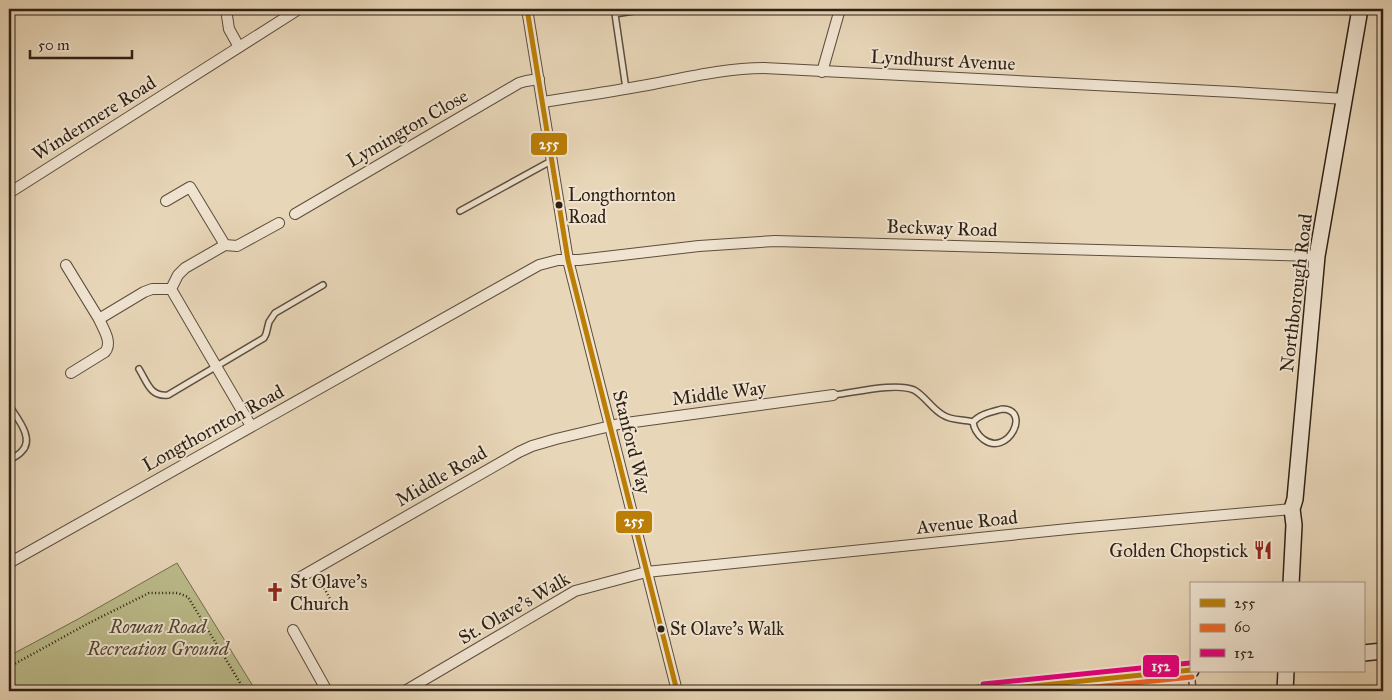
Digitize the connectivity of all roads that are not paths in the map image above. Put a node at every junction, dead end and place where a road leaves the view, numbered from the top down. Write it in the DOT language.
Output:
graph roads {
  1 [pos="226,9"];
  2 [pos="299,9"];
  3 [pos="528,9"];
  4 [pos="646,9"];
  5 [pos="840,9"];
  6 [pos="1360,9"];
  7 [pos="239,46"];
  8 [pos="822,72"];
  9 [pos="539,79"];
  10 [pos="626,89"];
  11 [pos="1345,99"];
  12 [pos="543,102"];
  13 [pos="552,161"];
  14 [pos="9,193"];
  15 [pos="166,201"];
  16 [pos="460,211"];
  17 [pos="295,214"];
  18 [pos="279,223"];
  19 [pos="225,245"];
  20 [pos="1317,256"];
  21 [pos="568,260"];
  22 [pos="66,265"];
  23 [pos="323,285"];
  24 [pos="171,289"];
  25 [pos="98,319"];
  26 [pos="216,367"];
  27 [pos="138,369"];
  28 [pos="71,372"];
  29 [pos="833,395"];
  30 [pos="9,405"];
  31 [pos="973,422"];
  32 [pos="251,426"];
  33 [pos="610,426"];
  34 [pos="9,460"];
  35 [pos="1292,509"];
  36 [pos="9,563"];
  37 [pos="646,572"];
  38 [pos="299,578"];
  39 [pos="1291,582"];
  40 [pos="293,630"];
  41 [pos="1383,651"];
  42 [pos="1364,653"];
  43 [pos="1190,671"];
  44 [pos="1191,672"];
  45 [pos="1286,672"];
  46 [pos="1108,685"];
  47 [pos="1025,689"];
  48 [pos="328,691"];
  49 [pos="405,691"];
  50 [pos="677,691"];
  51 [pos="984,691"];
  52 [pos="1193,691"];
  53 [pos="1285,691"];
  1 -- 7 [label="street"];
  2 -- 7 [label="street, Windermere Road"];
  3 -- 9 [label="street, Stanford Way"];
  4 -- 10 [label="lane"];
  5 -- 8 [label="street"];
  6 -- 11 [label="street, Northborough Road"];
  7 -- 14 [label="street, Windermere Road"];
  8 -- 10 [label="street, Lyndhurst Avenue"];
  8 -- 11 [label="street, Lyndhurst Avenue"];
  9 -- 12 [label="street, Stanford Way"];
  9 -- 17 [label="street, Lymington Close"];
  10 -- 12 [label="street, Lyndhurst Avenue"];
  11 -- 20 [label="street, Northborough Road"];
  12 -- 13 [label="street, Stanford Way"];
  13 -- 16 [label="lane"];
  13 -- 21 [label="street, Stanford Way"];
  15 -- 19 [label="street"];
  18 -- 19 [label="street"];
  19 -- 24 [label="street"];
  20 -- 21 [label="street, Beckway Road"];
  20 -- 35 [label="street, Northborough Road"];
  21 -- 32 [label="street, Longthornton Road"];
  21 -- 33 [label="street, Stanford Way"];
  22 -- 25 [label="street"];
  23 -- 26 [label="lane"];
  24 -- 25 [label="street"];
  24 -- 26 [label="street"];
  25 -- 28 [label="street"];
  26 -- 27 [label="lane"];
  26 -- 32 [label="street"];
  29 -- 31 [label="lane"];
  29 -- 33 [label="street, Middle Way"];
  30 -- 34 [label="lane"];
  31 -- 31 [label="lane"];
  32 -- 36 [label="street, Longthornton Road"];
  33 -- 37 [label="street, Stanford Way"];
  33 -- 38 [label="street, Middle Road"];
  35 -- 37 [label="street, Avenue Road"];
  35 -- 39 [label="street, Northborough Road"];
  37 -- 49 [label="street, St. Olave's Walk"];
  37 -- 50 [label="street, Stanford Way"];
  40 -- 48 [label="street"];
  41 -- 42 [label="street"];
  43 -- 46 [label="street"];
  44 -- 52 [label="lane"];
  45 -- 53 [label="street"];
  46 -- 47 [label="street"];
  47 -- 51 [label="street"];
}
